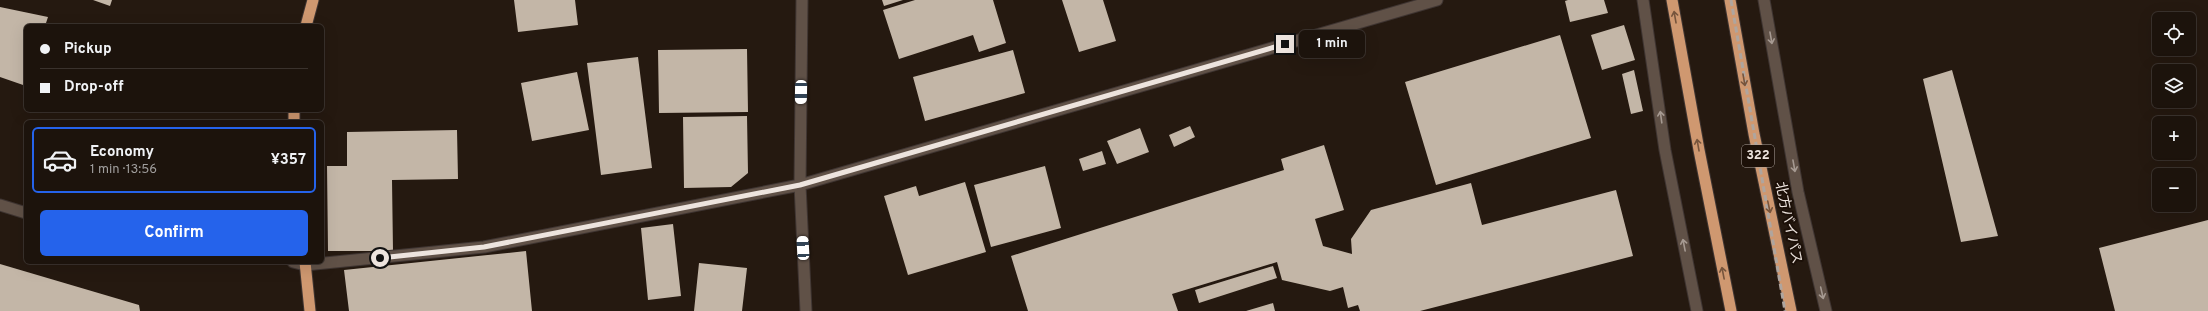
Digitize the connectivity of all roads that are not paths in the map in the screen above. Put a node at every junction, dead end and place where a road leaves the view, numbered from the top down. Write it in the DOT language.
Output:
graph roads {
  1 [pos="312,0"];
  2 [pos="802,0"];
  3 [pos="1437,0"];
  4 [pos="1643,0"];
  5 [pos="1672,0"];
  6 [pos="1730,0"];
  7 [pos="1764,0"];
  8 [pos="306,24"];
  9 [pos="800,185"];
  10 [pos="0,205"];
  11 [pos="24,212"];
  12 [pos="324,262"];
  13 [pos="305,264"];
  14 [pos="310,311"];
  15 [pos="806,311"];
  16 [pos="1697,311"];
  17 [pos="1731,311"];
  18 [pos="1791,311"];
  19 [pos="1826,311"];
  1 -- 8 [label="highway"];
  2 -- 9 [label="street"];
  3 -- 9 [label="street"];
  16 -- 4 [label="street, one-way"];
  17 -- 5 [label="highway, one-way"];
  6 -- 18 [label="highway, 北方バイパス / 322, one-way"];
  7 -- 19 [label="street, one-way"];
  9 -- 12 [label="street"];
  9 -- 15 [label="street"];
  10 -- 11 [label="street"];
  13 -- 14 [label="highway"];
}
